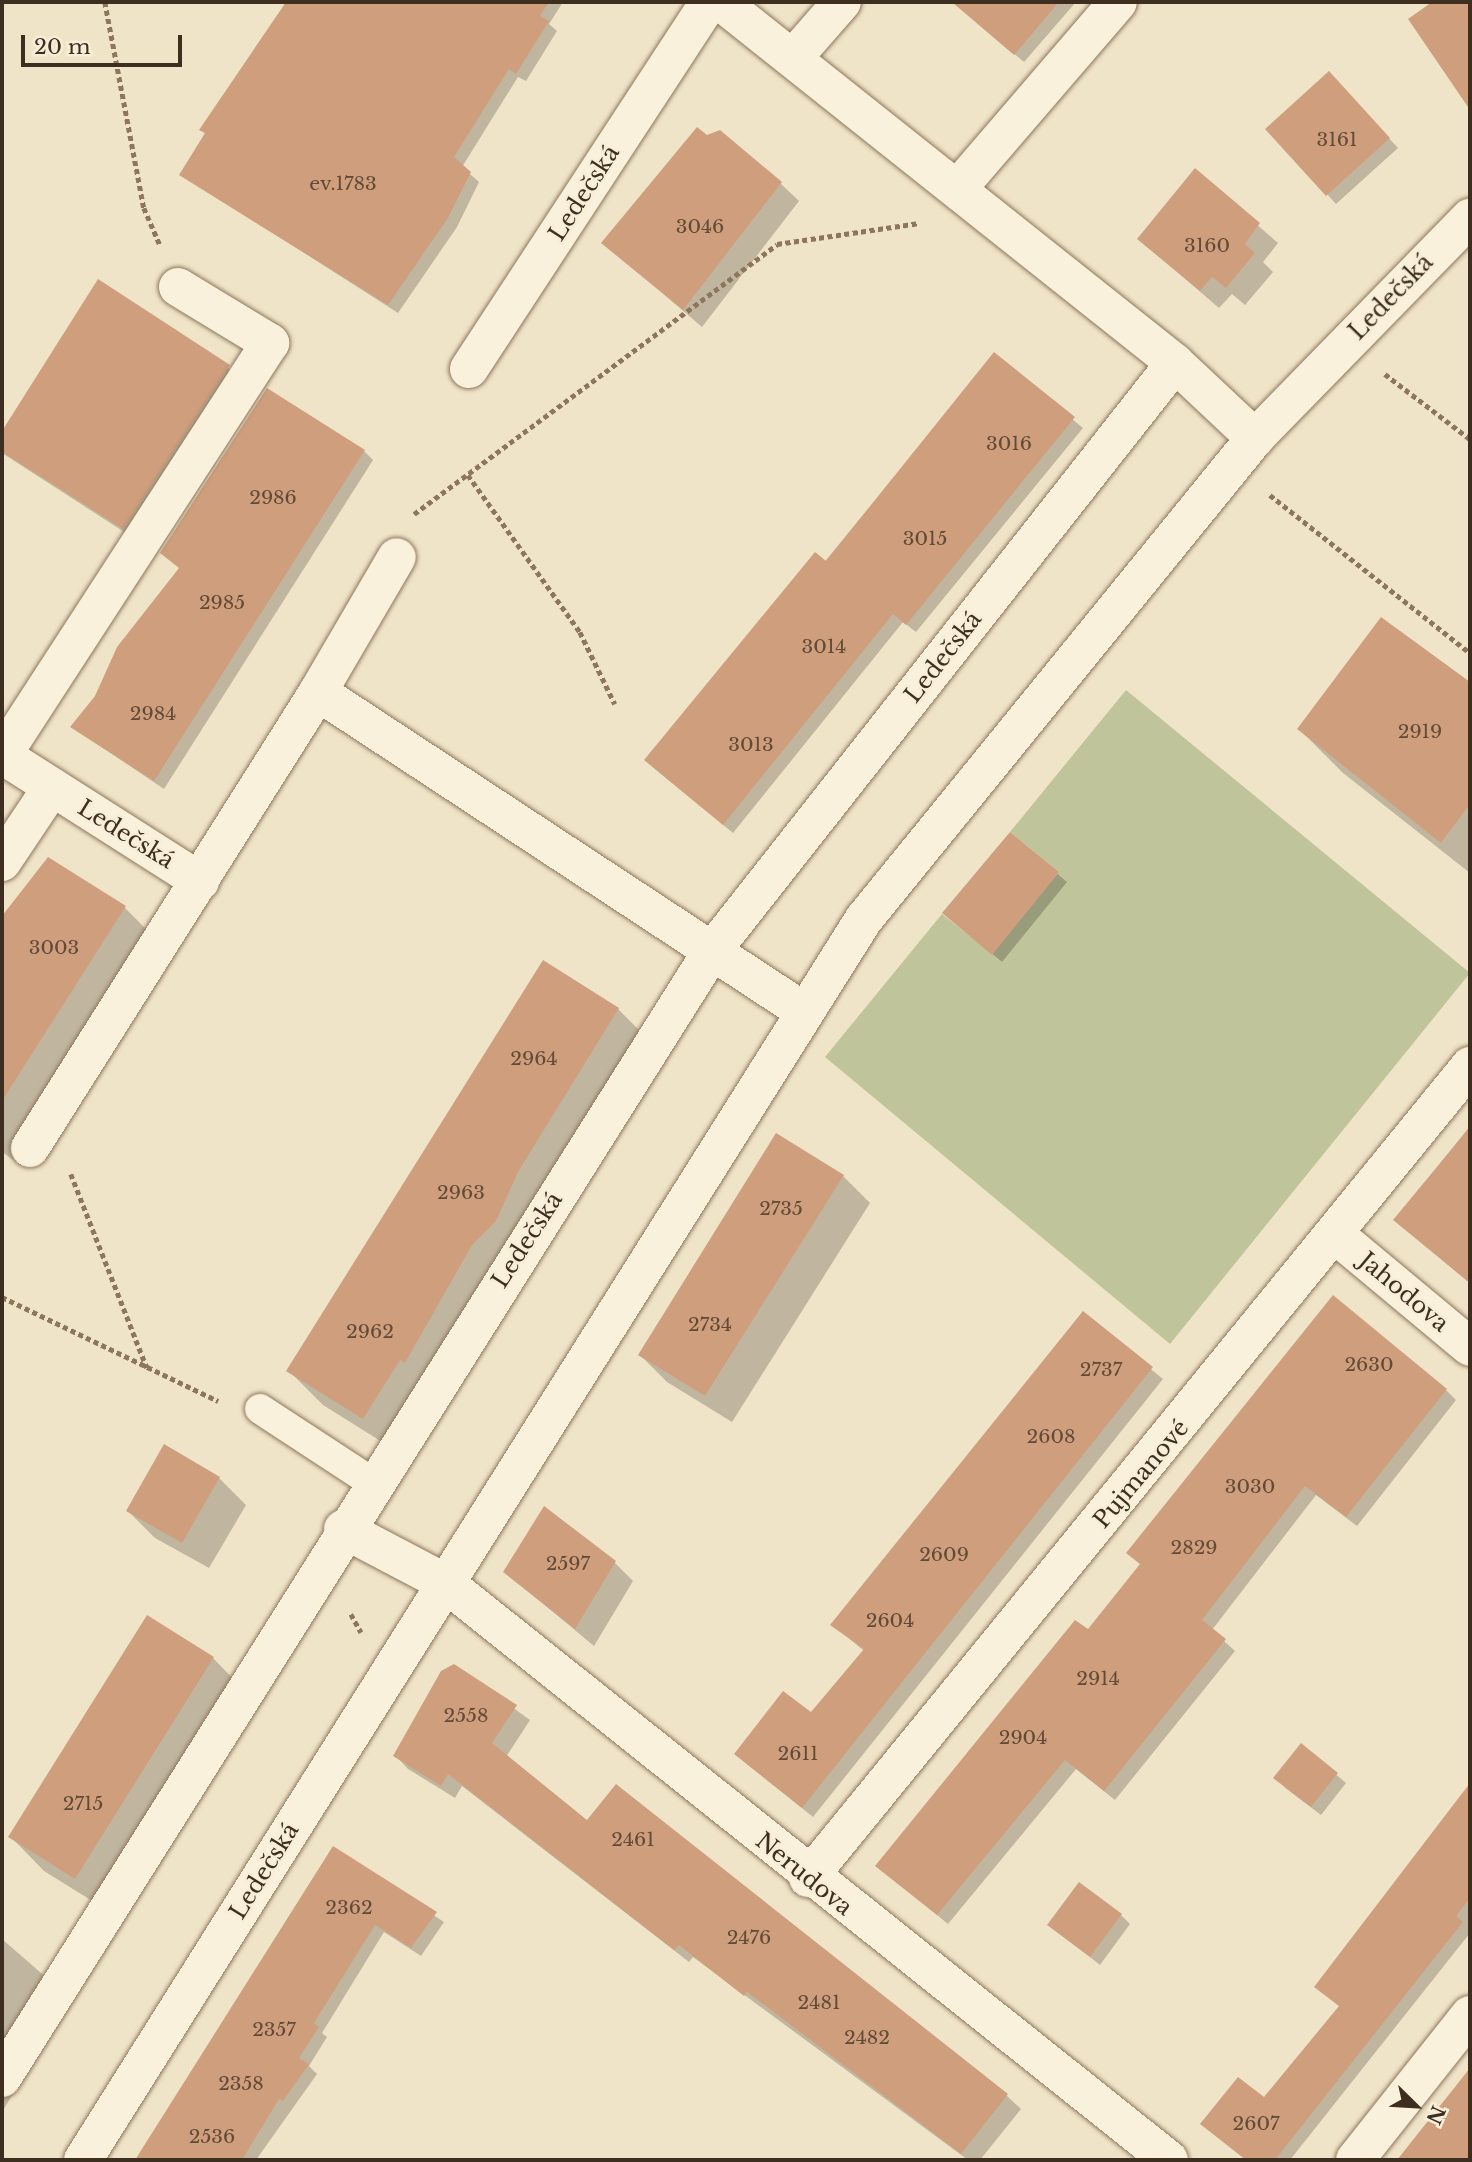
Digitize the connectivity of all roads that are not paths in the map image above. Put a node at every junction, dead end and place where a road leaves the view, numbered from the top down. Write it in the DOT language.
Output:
graph roads {
  1 [pos="842,2"];
  2 [pos="1118,2"];
  3 [pos="700,6"];
  4 [pos="793,58"];
  5 [pos="970,197"];
  6 [pos="1470,218"];
  7 [pos="178,287"];
  8 [pos="1175,363"];
  9 [pos="469,369"];
  10 [pos="1244,452"];
  11 [pos="399,540"];
  12 [pos="318,692"];
  13 [pos="2,755"];
  14 [pos="51,787"];
  15 [pos="2,862"];
  16 [pos="200,881"];
  17 [pos="712,951"];
  18 [pos="802,1010"];
  19 [pos="1470,1066"];
  20 [pos="38,1136"];
  21 [pos="1337,1236"];
  22 [pos="1470,1347"];
  23 [pos="260,1409"];
  24 [pos="373,1483"];
  25 [pos="343,1529"];
  26 [pos="444,1582"];
  27 [pos="808,1878"];
  28 [pos="1470,2015"];
  29 [pos="2,2078"];
  30 [pos="82,2160"];
  31 [pos="1169,2160"];
  32 [pos="1355,2160"];
  1 -- 4 [label="street"];
  2 -- 5 [label="street"];
  3 -- 4 [label="street, Ledečská"];
  3 -- 9 [label="street, Ledečská"];
  4 -- 5 [label="street, Ledečská"];
  5 -- 8 [label="street, Ledečská"];
  6 -- 10 [label="street, Ledečská"];
  7 -- 13 [label="street"];
  8 -- 10 [label="street, Ledečská"];
  8 -- 17 [label="street, Ledečská"];
  10 -- 18 [label="street, Ledečská"];
  11 -- 12 [label="street, Ledečská"];
  12 -- 16 [label="street, Ledečská"];
  12 -- 17 [label="street"];
  13 -- 14 [label="street, Ledečská"];
  14 -- 15 [label="street, Ledečská"];
  14 -- 16 [label="street, Ledečská"];
  16 -- 20 [label="street, Ledečská"];
  17 -- 18 [label="street"];
  17 -- 24 [label="street, Ledečská"];
  18 -- 26 [label="street, Ledečská"];
  19 -- 21 [label="street, Pujmanové"];
  21 -- 22 [label="street, Jahodova"];
  21 -- 27 [label="street, Pujmanové"];
  23 -- 24 [label="lane"];
  24 -- 25 [label="street, Ledečská"];
  25 -- 26 [label="street"];
  25 -- 29 [label="street, Ledečská"];
  26 -- 27 [label="street, Nerudova"];
  26 -- 30 [label="street, Ledečská"];
  27 -- 31 [label="street, Nerudova"];
  28 -- 32 [label="street"];
}
